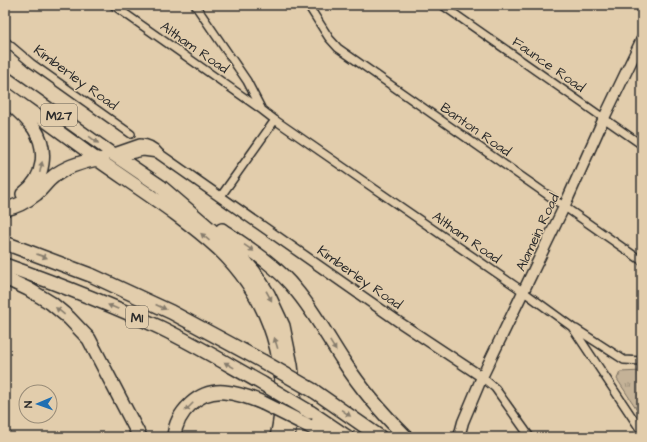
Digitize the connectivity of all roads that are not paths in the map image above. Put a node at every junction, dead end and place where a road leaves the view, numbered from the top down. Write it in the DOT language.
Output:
graph roads {
  1 [pos="113,5"];
  2 [pos="195,5"];
  3 [pos="308,5"];
  4 [pos="442,5"];
  5 [pos="642,39"];
  6 [pos="5,40"];
  7 [pos="5,77"];
  8 [pos="5,92"];
  9 [pos="5,99"];
  10 [pos="262,110"];
  11 [pos="604,118"];
  12 [pos="275,120"];
  13 [pos="131,134"];
  14 [pos="642,145"];
  15 [pos="115,156"];
  16 [pos="97,159"];
  17 [pos="160,186"];
  18 [pos="221,196"];
  19 [pos="5,202"];
  20 [pos="564,207"];
  21 [pos="5,209"];
  22 [pos="5,243"];
  23 [pos="642,261"];
  24 [pos="5,265"];
  25 [pos="5,278"];
  26 [pos="524,292"];
  27 [pos="572,327"];
  28 [pos="89,339"];
  29 [pos="642,361"];
  30 [pos="482,377"];
  31 [pos="642,432"];
  32 [pos="140,437"];
  33 [pos="149,437"];
  34 [pos="174,437"];
  35 [pos="277,437"];
  36 [pos="288,437"];
  37 [pos="330,437"];
  38 [pos="347,437"];
  39 [pos="380,437"];
  40 [pos="406,437"];
  41 [pos="459,437"];
  42 [pos="530,437"];
  1 -- 10 [label="street, Altham Road"];
  2 -- 10 [label="street, Altham Road"];
  3 -- 20 [label="street, Banton Road"];
  4 -- 11 [label="street, Faunce Road"];
  5 -- 11 [label="main road, Alamein Road"];
  6 -- 13 [label="street, Kimberley Road"];
  7 -- 15 [label="main road, M27, one-way"];
  8 -- 16 [label="main road, M27"];
  19 -- 9 [label="highway, one-way"];
  10 -- 12 [label="street, Altham Road"];
  11 -- 14 [label="street, Faunce Road"];
  11 -- 20 [label="main road, Alamein Road"];
  12 -- 18 [label="street"];
  12 -- 26 [label="street, Altham Road"];
  15 -- 16 [label="street, Kimberley Road"];
  15 -- 17 [label="highway"];
  15 -- 18 [label="street, Kimberley Road"];
  16 -- 21 [label="highway"];
  35 -- 16 [label="highway, one-way"];
  17 -- 36 [label="highway, one-way"];
  17 -- 40 [label="highway, one-way"];
  18 -- 30 [label="street, Kimberley Road"];
  20 -- 23 [label="street, Banton Road"];
  20 -- 26 [label="main road, Alamein Road"];
  22 -- 39 [label="highway, M1, one-way, bridge"];
  38 -- 24 [label="highway, M1, one-way, bridge"];
  28 -- 25 [label="highway, one-way"];
  26 -- 27 [label="street, Altham Road"];
  26 -- 30 [label="main road, Alamein Road"];
  27 -- 29 [label="street"];
  27 -- 31 [label="street, Altham Road"];
  28 -- 32 [label="highway"];
  28 -- 33 [label="highway"];
  30 -- 41 [label="main road, Alamein Road"];
  30 -- 42 [label="street, Kimberley Road"];
  37 -- 34 [label="highway, one-way, bridge"];
}
